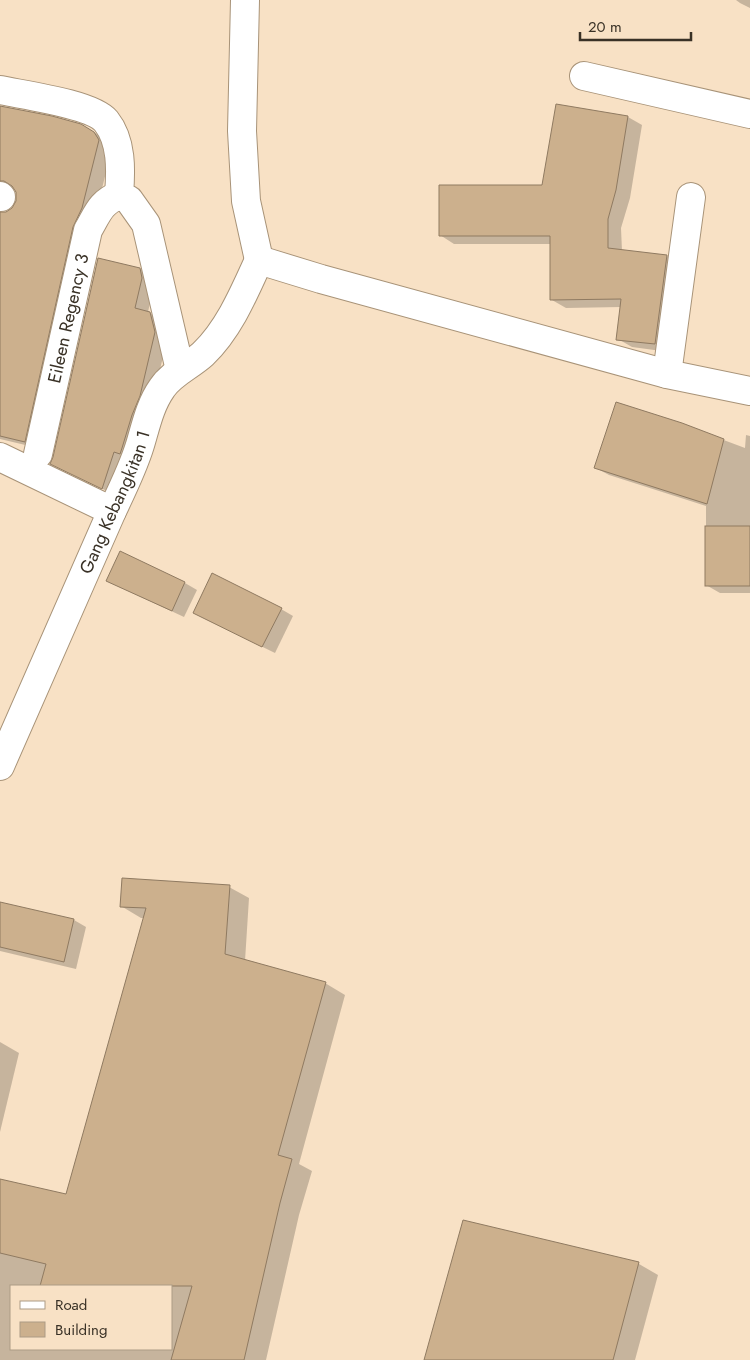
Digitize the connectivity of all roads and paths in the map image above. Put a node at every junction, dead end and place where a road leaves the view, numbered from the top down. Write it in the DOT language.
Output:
graph roads {
  1 [pos="245,0"];
  2 [pos="584,76"];
  3 [pos="0,90"];
  4 [pos="750,114"];
  5 [pos="119,195"];
  6 [pos="691,197"];
  7 [pos="259,260"];
  8 [pos="180,370"];
  9 [pos="667,374"];
  10 [pos="750,391"];
  11 [pos="38,454"];
  12 [pos="0,457"];
  13 [pos="112,511"];
  14 [pos="0,766"];
  1 -- 7 [label="street"];
  2 -- 4 [label="street"];
  3 -- 5 [label="street"];
  5 -- 8 [label="street"];
  5 -- 11 [label="street, Eileen Regency 3"];
  6 -- 9 [label="street"];
  7 -- 8 [label="street, Gang Kebangkitan 1"];
  7 -- 9 [label="street"];
  8 -- 13 [label="street, Gang Kebangkitan 1"];
  9 -- 10 [label="street"];
  12 -- 13 [label="street"];
  13 -- 14 [label="street, Gang Kebangkitan 1"];
}
